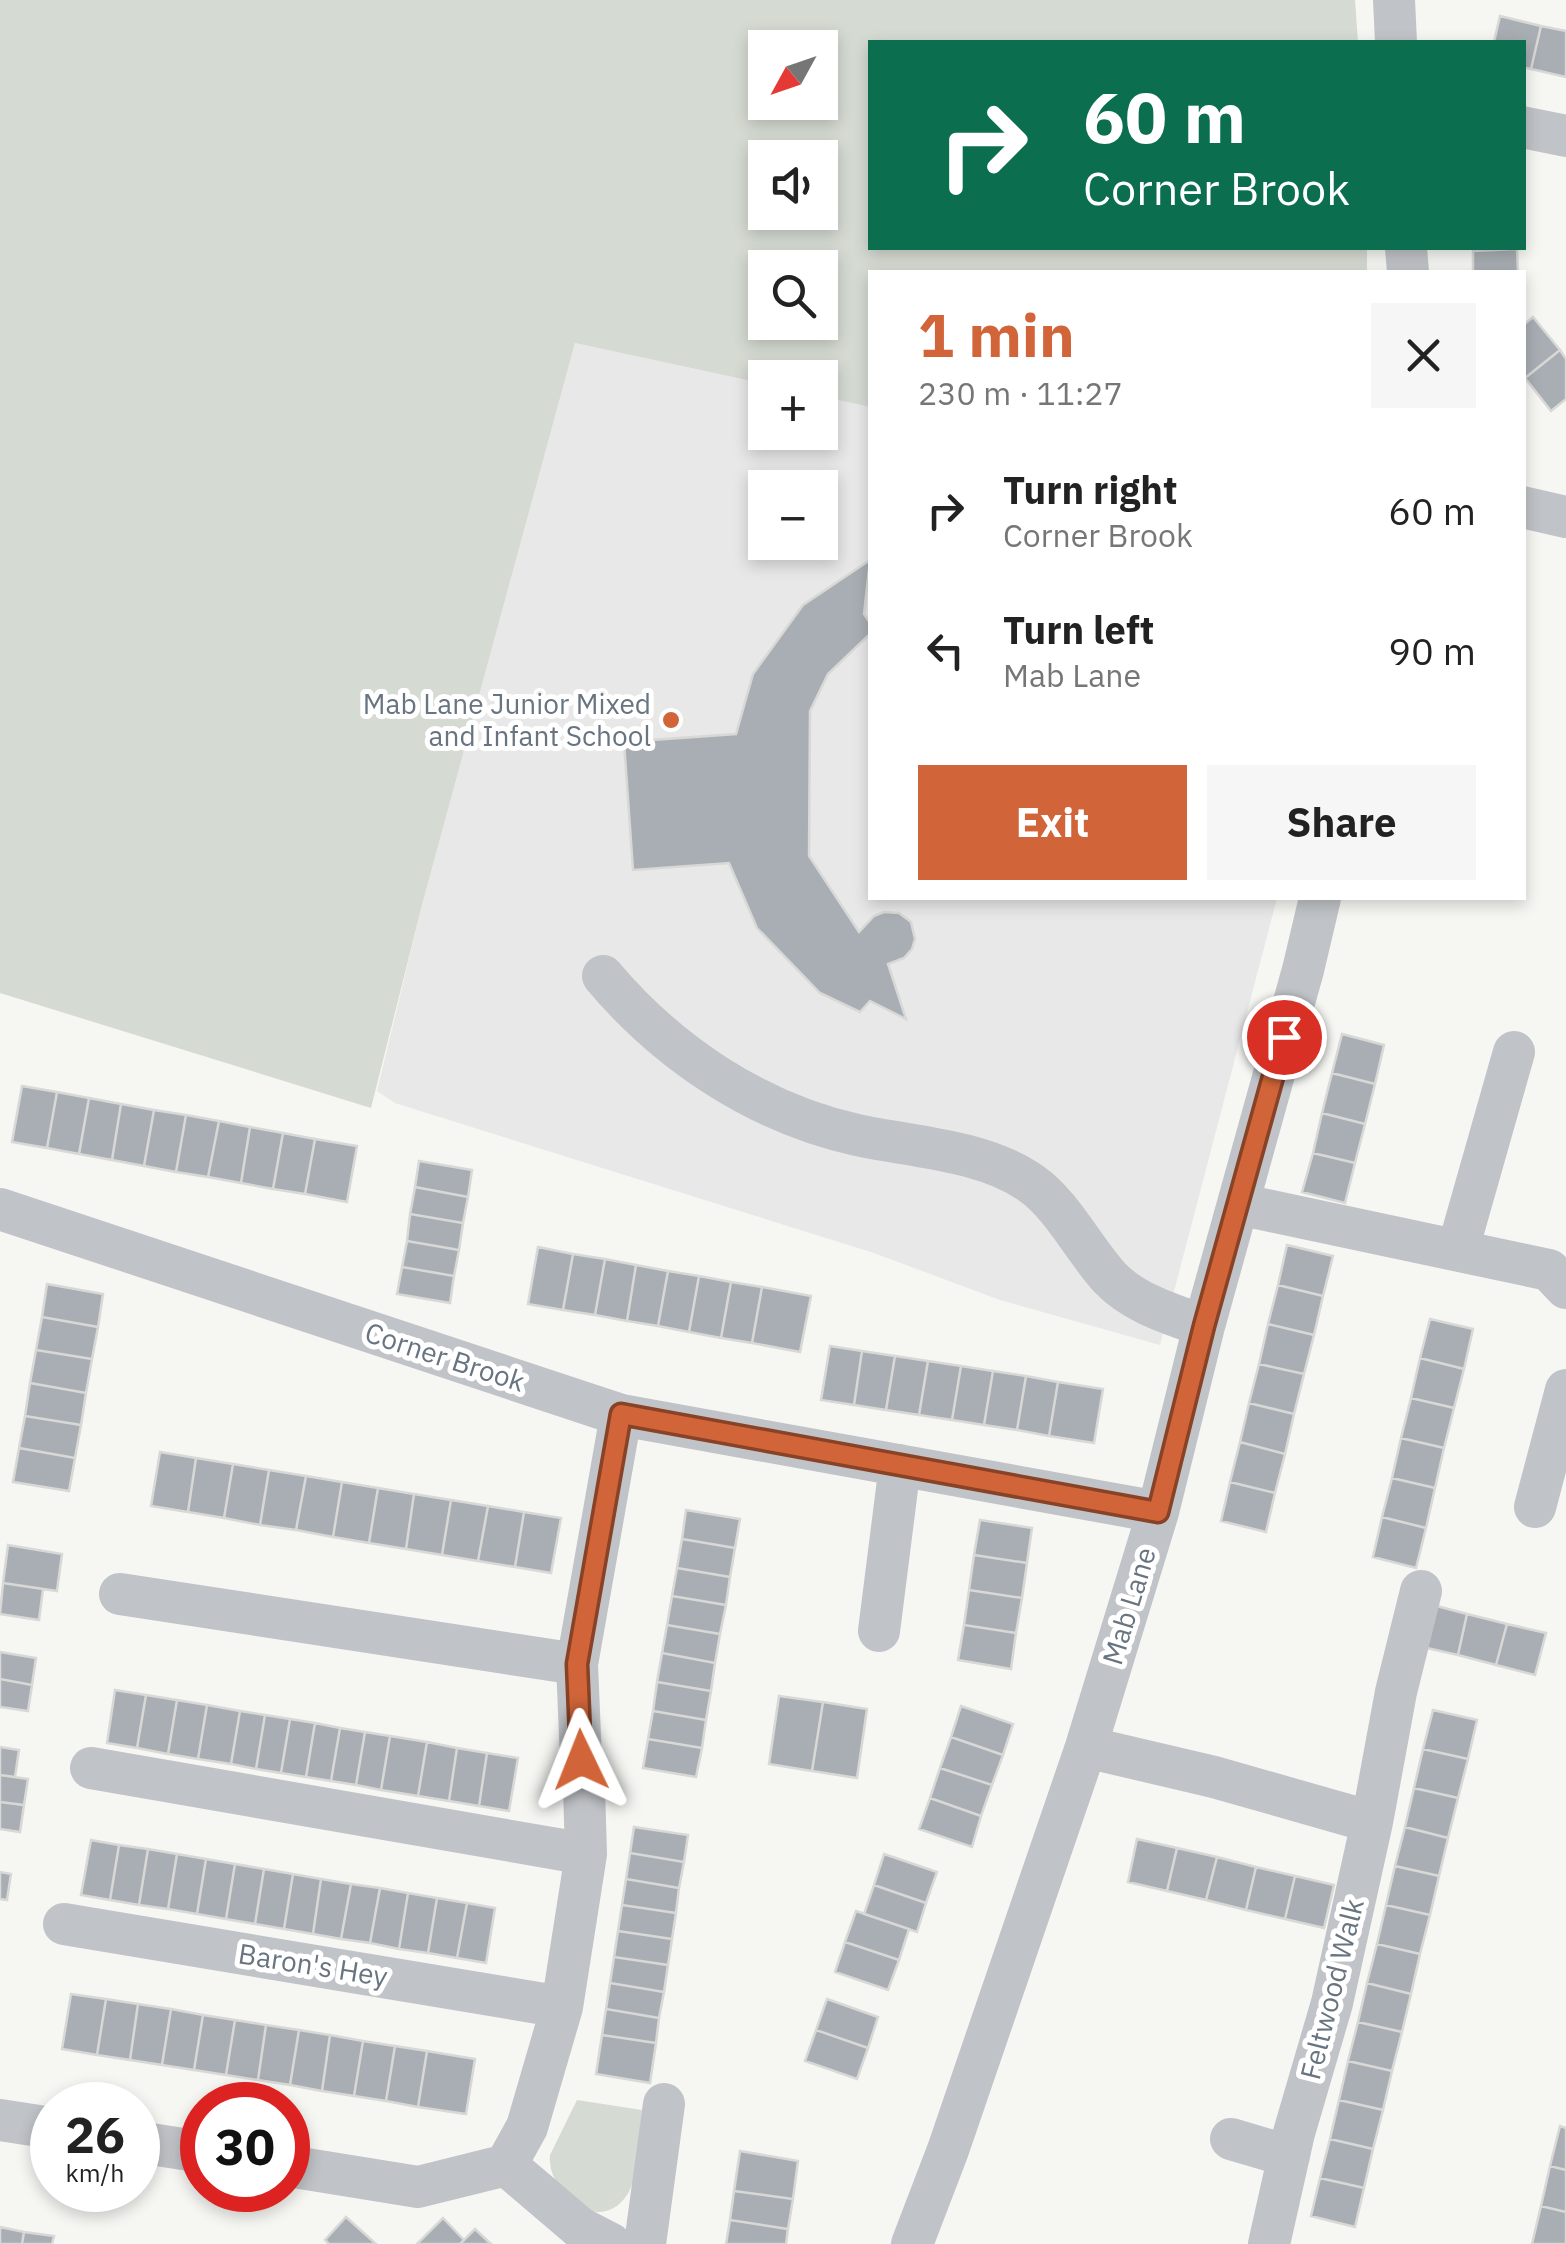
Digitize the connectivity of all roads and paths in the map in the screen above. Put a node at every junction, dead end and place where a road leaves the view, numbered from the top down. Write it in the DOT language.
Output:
graph roads {
  1 [pos="1394,0"];
  2 [pos="1396,40"];
  3 [pos="1526,128"];
  4 [pos="1566,136"];
  5 [pos="1526,508"];
  6 [pos="1566,518"];
  7 [pos="1319,900"];
  8 [pos="603,976"];
  9 [pos="1514,1052"];
  10 [pos="1238,1204"];
  11 [pos="0,1209"];
  12 [pos="1458,1249"];
  13 [pos="1566,1288"];
  14 [pos="1204,1326"];
  15 [pos="1566,1390"];
  16 [pos="621,1414"];
  17 [pos="900,1465"];
  18 [pos="1535,1506"];
  19 [pos="1158,1512"];
  20 [pos="1421,1591"];
  21 [pos="120,1594"];
  22 [pos="878,1632"];
  23 [pos="577,1664"];
  24 [pos="1086,1747"];
  25 [pos="90,1768"];
  26 [pos="1372,1822"];
  27 [pos="586,1854"];
  28 [pos="64,1924"];
  29 [pos="562,2006"];
  30 [pos="664,2104"];
  31 [pos="0,2120"];
  32 [pos="30,2125"];
  33 [pos="1230,2139"];
  34 [pos="1291,2145"];
  35 [pos="506,2165"];
  36 [pos="310,2169"];
  37 [pos="610,2244"];
  38 [pos="645,2244"];
  39 [pos="912,2244"];
  40 [pos="1269,2244"];
  1 -- 2 [label="street"];
  3 -- 4 [label="street"];
  5 -- 6 [label="street"];
  7 -- 10 [label="street, Mab Lane"];
  8 -- 14 [label="street"];
  9 -- 12 [label="street"];
  10 -- 12 [label="street"];
  10 -- 14 [label="street, Mab Lane"];
  11 -- 16 [label="street, Corner Brook"];
  12 -- 13 [label="street"];
  14 -- 19 [label="street, Mab Lane"];
  15 -- 18 [label="street"];
  16 -- 17 [label="street, Corner Brook"];
  16 -- 23 [label="street"];
  17 -- 19 [label="street, Corner Brook"];
  17 -- 22 [label="street"];
  19 -- 24 [label="street, Mab Lane"];
  20 -- 26 [label="street, Feltwood Walk"];
  21 -- 23 [label="street"];
  23 -- 27 [label="street"];
  24 -- 26 [label="street"];
  24 -- 39 [label="street, Mab Lane"];
  25 -- 27 [label="street"];
  26 -- 34 [label="street, Feltwood Walk"];
  27 -- 29 [label="street"];
  28 -- 29 [label="street, Baron's Hey"];
  29 -- 35 [label="street"];
  30 -- 38 [label="street"];
  31 -- 32 [label="street"];
  33 -- 34 [label="street"];
  34 -- 40 [label="street, Feltwood Walk"];
  35 -- 36 [label="street"];
  35 -- 37 [label="street"];
}
